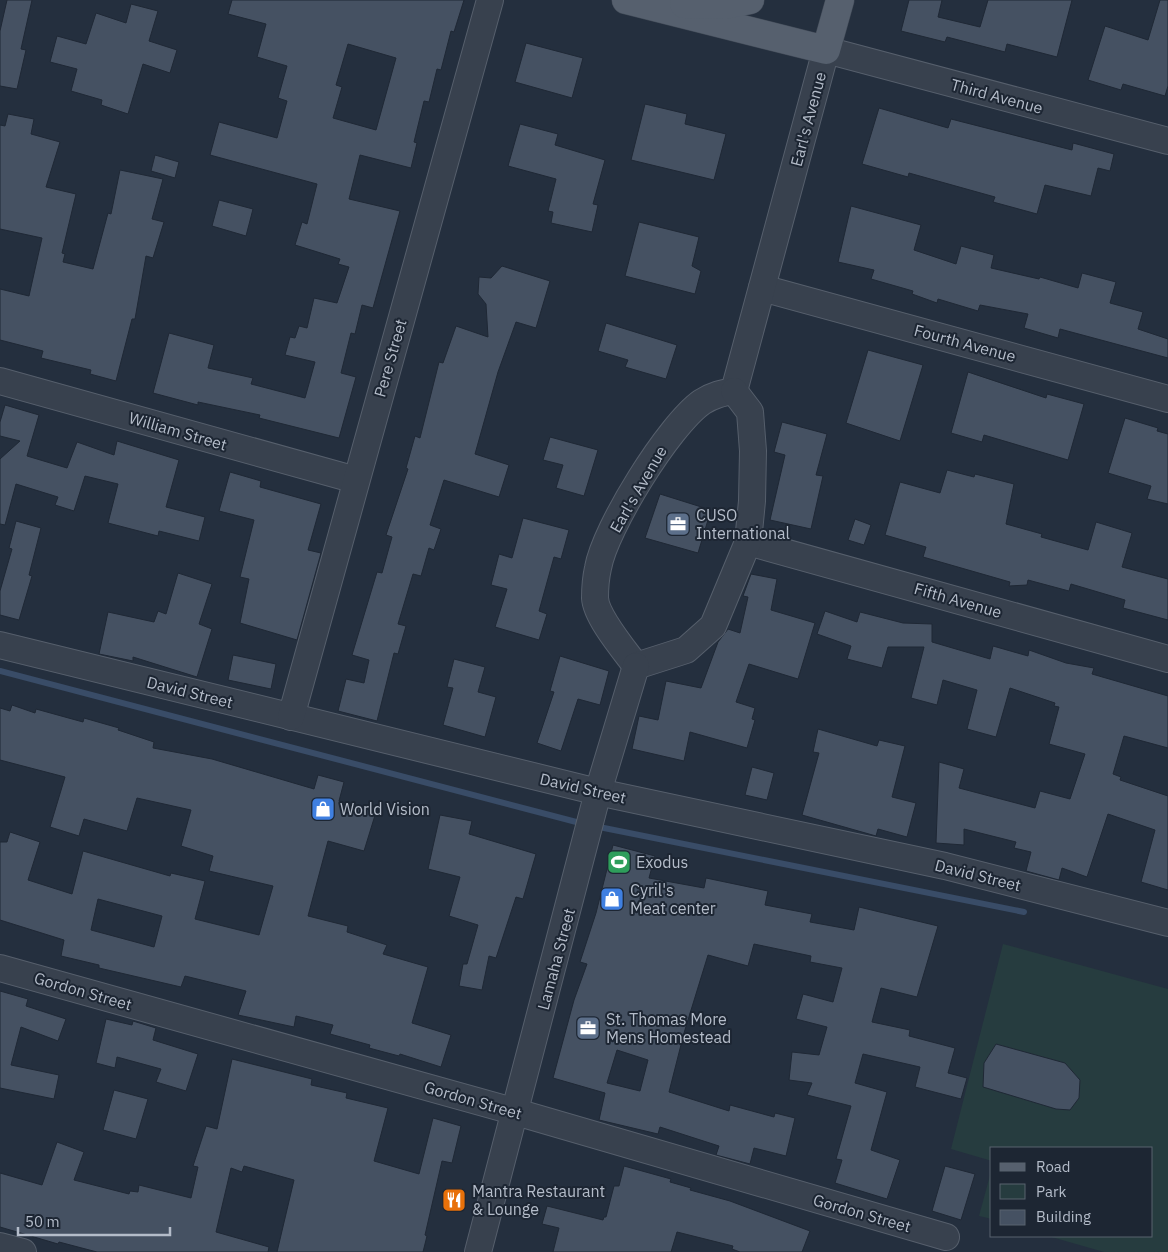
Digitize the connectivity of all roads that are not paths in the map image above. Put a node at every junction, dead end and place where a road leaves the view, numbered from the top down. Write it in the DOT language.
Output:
graph roads {
  1 [pos="490,0"];
  2 [pos="750,0"];
  3 [pos="840,0"];
  4 [pos="632,2"];
  5 [pos="826,50"];
  6 [pos="1168,141"];
  7 [pos="762,288"];
  8 [pos="0,382"];
  9 [pos="734,391"];
  10 [pos="1168,399"];
  11 [pos="356,480"];
  12 [pos="748,542"];
  13 [pos="0,645"];
  14 [pos="1168,659"];
  15 [pos="636,666"];
  16 [pos="290,716"];
  17 [pos="593,815"];
  18 [pos="1168,923"];
  19 [pos="0,968"];
  20 [pos="516,1112"];
  21 [pos="946,1237"];
  22 [pos="0,1246"];
  23 [pos="23,1252"];
  24 [pos="478,1252"];
  1 -- 11 [label="street, Pere Street"];
  2 -- 4 [label="main road"];
  3 -- 5 [label="main road"];
  4 -- 5 [label="main road"];
  5 -- 6 [label="street, Third Avenue"];
  5 -- 7 [label="street, Earl's Avenue"];
  7 -- 9 [label="street, Earl's Avenue"];
  7 -- 10 [label="street, Fourth Avenue"];
  8 -- 11 [label="street, William Street"];
  9 -- 12 [label="street"];
  9 -- 15 [label="street, Earl's Avenue"];
  11 -- 16 [label="street, Pere Street"];
  12 -- 14 [label="street, Fifth Avenue"];
  12 -- 15 [label="street"];
  13 -- 16 [label="street, David Street"];
  15 -- 17 [label="street, Lamaha Street"];
  16 -- 17 [label="street, David Street"];
  17 -- 18 [label="street, David Street"];
  17 -- 20 [label="street, Lamaha Street"];
  19 -- 20 [label="street, Gordon Street"];
  20 -- 21 [label="street, Gordon Street"];
  20 -- 24 [label="street, Lamaha Street"];
  22 -- 23 [label="street"];
}
